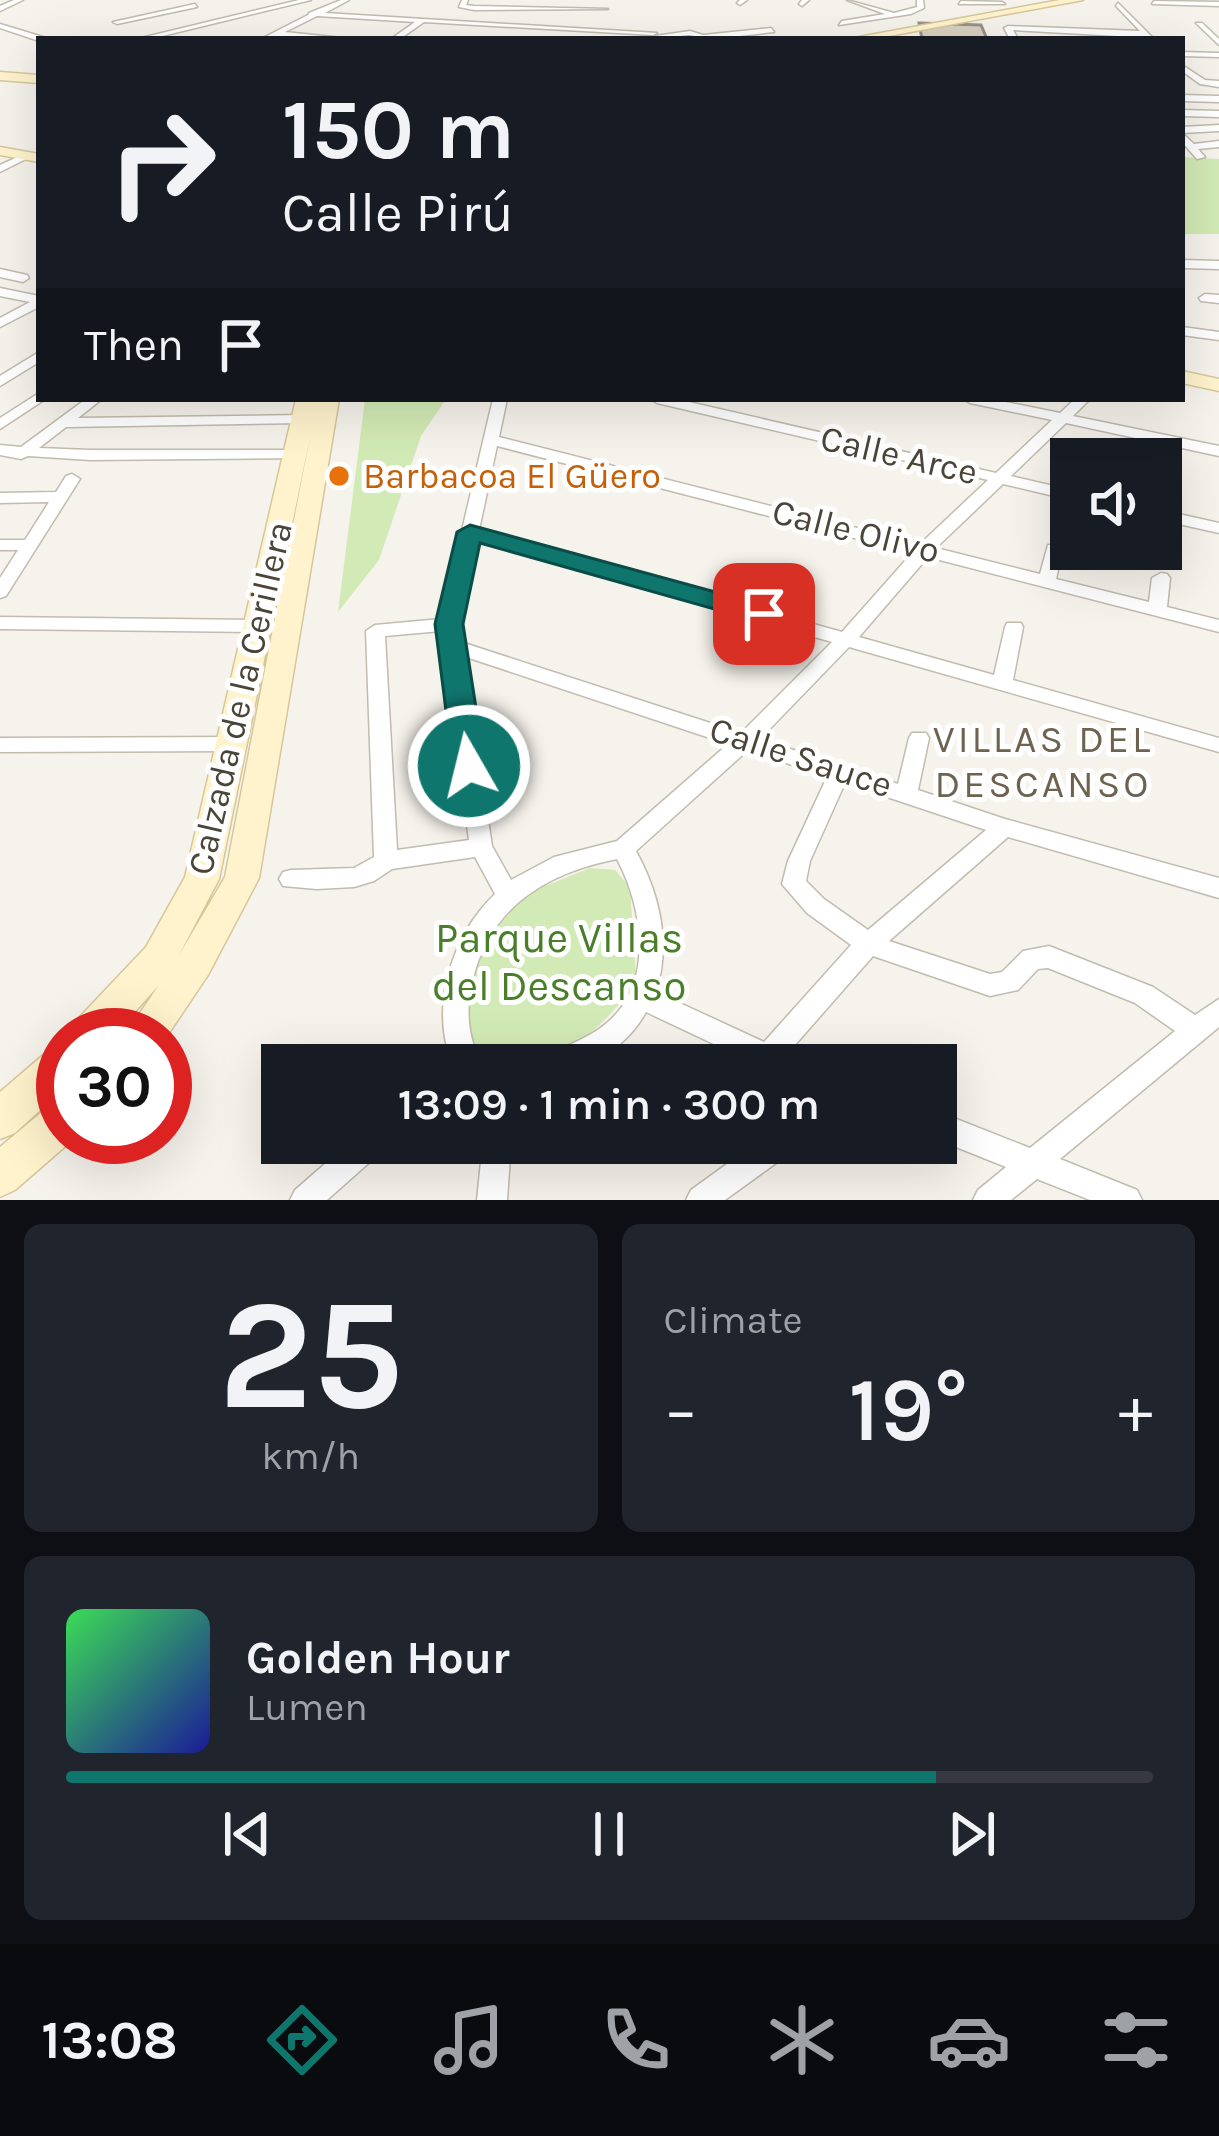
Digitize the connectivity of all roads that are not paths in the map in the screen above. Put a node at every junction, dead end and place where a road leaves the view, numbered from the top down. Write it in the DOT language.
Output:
graph roads {
  1 [pos="20,0"];
  2 [pos="262,0"];
  3 [pos="308,0"];
  4 [pos="346,0"];
  5 [pos="361,0"];
  6 [pos="920,0"];
  7 [pos="1078,0"];
  8 [pos="1091,0"];
  9 [pos="850,1"];
  10 [pos="1057,2"];
  11 [pos="194,3"];
  12 [pos="468,3"];
  13 [pos="961,3"];
  14 [pos="1154,3"];
  15 [pos="1216,3"];
  16 [pos="596,4"];
  17 [pos="607,4"];
  18 [pos="0,5"];
  19 [pos="1118,5"];
  20 [pos="1002,6"];
  21 [pos="210,12"];
  22 [pos="911,12"];
  23 [pos="317,14"];
  24 [pos="895,15"];
  25 [pos="232,17"];
  26 [pos="423,20"];
  27 [pos="456,21"];
  28 [pos="117,22"];
  29 [pos="1199,25"];
  30 [pos="0,26"];
  31 [pos="536,26"];
  32 [pos="950,28"];
  33 [pos="771,30"];
  34 [pos="1077,30"];
  35 [pos="916,31"];
  36 [pos="125,32"];
  37 [pos="969,32"];
  38 [pos="614,35"];
  39 [pos="652,35"];
  40 [pos="153,36"];
  41 [pos="200,36"];
  42 [pos="272,36"];
  43 [pos="399,36"];
  44 [pos="527,36"];
  45 [pos="722,36"];
  46 [pos="864,36"];
  47 [pos="883,36"];
  48 [pos="886,36"];
  49 [pos="939,36"];
  50 [pos="1012,36"];
  51 [pos="1082,36"];
  52 [pos="1150,36"];
  53 [pos="36,38"];
  54 [pos="1219,43"];
  55 [pos="1185,54"];
  56 [pos="1219,55"];
  57 [pos="0,76"];
  58 [pos="1186,78"];
  59 [pos="36,80"];
  60 [pos="1219,84"];
  61 [pos="1185,98"];
  62 [pos="1219,99"];
  63 [pos="1185,113"];
  64 [pos="1219,114"];
  65 [pos="1219,128"];
  66 [pos="1185,133"];
  67 [pos="1185,137"];
  68 [pos="1219,144"];
  69 [pos="0,151"];
  70 [pos="33,157"];
  71 [pos="0,169"];
  72 [pos="1186,260"];
  73 [pos="1219,265"];
  74 [pos="0,273"];
  75 [pos="0,291"];
  76 [pos="36,300"];
  77 [pos="36,303"];
  78 [pos="22,312"];
  79 [pos="36,315"];
  80 [pos="0,323"];
  81 [pos="1185,331"];
  82 [pos="1219,337"];
  83 [pos="36,358"];
  84 [pos="1185,378"];
  85 [pos="0,382"];
  86 [pos="1219,385"];
  87 [pos="36,400"];
  88 [pos="91,402"];
  89 [pos="499,402"];
  90 [pos="671,402"];
  91 [pos="984,402"];
  92 [pos="1080,402"];
  93 [pos="313,406"];
  94 [pos="1065,419"];
  95 [pos="62,423"];
  96 [pos="0,425"];
  97 [pos="493,440"];
  98 [pos="0,450"];
  99 [pos="1219,451"];
  100 [pos="297,453"];
  101 [pos="22,454"];
  102 [pos="72,479"];
  103 [pos="1003,479"];
  104 [pos="1050,490"];
  105 [pos="62,497"];
  106 [pos="0,498"];
  107 [pos="1182,520"];
  108 [pos="1219,528"];
  109 [pos="470,532"];
  110 [pos="32,544"];
  111 [pos="0,545"];
  112 [pos="926,548"];
  113 [pos="1050,567"];
  114 [pos="1161,578"];
  115 [pos="1047,580"];
  116 [pos="0,592"];
  117 [pos="1157,611"];
  118 [pos="0,623"];
  119 [pos="259,626"];
  120 [pos="1219,626"];
  121 [pos="1014,627"];
  122 [pos="450,634"];
  123 [pos="848,637"];
  124 [pos="1002,684"];
  125 [pos="919,738"];
  126 [pos="747,739"];
  127 [pos="0,745"];
  128 [pos="235,745"];
  129 [pos="1219,745"];
  130 [pos="840,771"];
  131 [pos="907,791"];
  132 [pos="1004,827"];
  133 [pos="481,847"];
  134 [pos="623,849"];
  135 [pos="386,860"];
  136 [pos="291,879"];
  137 [pos="1219,888"];
  138 [pos="506,893"];
  139 [pos="866,946"];
  140 [pos="642,998"];
  141 [pos="114,1008"];
  142 [pos="164,1008"];
  143 [pos="1219,1011"];
  144 [pos="1197,1031"];
  145 [pos="460,1044"];
  146 [pos="591,1044"];
  147 [pos="741,1044"];
  148 [pos="790,1044"];
  149 [pos="36,1087"];
  150 [pos="0,1120"];
  151 [pos="957,1133"];
  152 [pos="36,1144"];
  153 [pos="1035,1163"];
  154 [pos="346,1164"];
  155 [pos="495,1164"];
  156 [pos="751,1164"];
  157 [pos="0,1175"];
  158 [pos="305,1200"];
  159 [pos="492,1200"];
  160 [pos="701,1200"];
  161 [pos="988,1200"];
  162 [pos="1127,1200"];
  1 -- 18 [label="street"];
  2 -- 21 [label="street"];
  3 -- 25 [label="street"];
  4 -- 23 [label="street"];
  5 -- 23 [label="street"];
  6 -- 22 [label="street"];
  7 -- 10 [label="street"];
  8 -- 32 [label="street"];
  9 -- 24 [label="street"];
  10 -- 20 [label="street"];
  11 -- 21 [label="street"];
  11 -- 28 [label="street"];
  12 -- 16 [label="street"];
  12 -- 27 [label="street"];
  13 -- 20 [label="street"];
  14 -- 15 [label="street"];
  16 -- 17 [label="street"];
  16 -- 39 [label="street"];
  17 -- 39 [label="street"];
  19 -- 52 [label="street"];
  20 -- 32 [label="street"];
  21 -- 25 [label="street"];
  21 -- 36 [label="street"];
  22 -- 24 [label="street"];
  22 -- 32 [label="street"];
  23 -- 26 [label="street"];
  23 -- 42 [label="street"];
  24 -- 46 [label="street"];
  25 -- 40 [label="street"];
  25 -- 41 [label="street"];
  26 -- 27 [label="street"];
  26 -- 31 [label="street"];
  26 -- 43 [label="street"];
  27 -- 31 [label="street"];
  29 -- 54 [label="street"];
  30 -- 53 [label="street"];
  31 -- 38 [label="street"];
  31 -- 39 [label="street"];
  31 -- 44 [label="street"];
  32 -- 35 [label="street"];
  32 -- 48 [label="street"];
  32 -- 49 [label="street"];
  33 -- 45 [label="street"];
  34 -- 50 [label="street"];
  34 -- 51 [label="street"];
  34 -- 52 [label="street"];
  35 -- 37 [label="street"];
  35 -- 47 [label="street"];
  38 -- 39 [label="street"];
  55 -- 56 [label="street"];
  57 -- 59 [label="street"];
  58 -- 60 [label="street"];
  61 -- 62 [label="street"];
  63 -- 64 [label="street"];
  65 -- 66 [label="street"];
  67 -- 68 [label="street"];
  69 -- 70 [label="street"];
  70 -- 71 [label="street"];
  72 -- 73 [label="street"];
  74 -- 75 [label="street"];
  75 -- 76 [label="street"];
  77 -- 78 [label="street"];
  78 -- 79 [label="street"];
  78 -- 80 [label="street"];
  81 -- 82 [label="street"];
  83 -- 85 [label="street"];
  84 -- 86 [label="street"];
  87 -- 96 [label="street"];
  88 -- 95 [label="street"];
  89 -- 97 [label="street"];
  90 -- 103 [label="street, Calle Arce"];
  91 -- 94 [label="street"];
  92 -- 94 [label="street"];
  93 -- 95 [label="street"];
  93 -- 100 [label="street, Calzada de la Cerillera"];
  93 -- 142 [label="street, Calzada de la Cerillera"];
  94 -- 99 [label="street"];
  94 -- 103 [label="street"];
  95 -- 101 [label="street"];
  97 -- 109 [label="street"];
  97 -- 112 [label="street, Calle Olivo"];
  98 -- 101 [label="street"];
  100 -- 101 [label="street"];
  100 -- 119 [label="street, Calzada de la Cerillera"];
  102 -- 105 [label="street"];
  103 -- 104 [label="street, Calle Arce"];
  103 -- 112 [label="street"];
  105 -- 106 [label="street"];
  105 -- 110 [label="street"];
  107 -- 108 [label="street"];
  109 -- 122 [label="street"];
  109 -- 123 [label="street"];
  110 -- 111 [label="street"];
  110 -- 116 [label="street"];
  112 -- 115 [label="street, Calle Olivo"];
  112 -- 123 [label="street"];
  113 -- 115 [label="street"];
  114 -- 117 [label="street"];
  115 -- 117 [label="street, Calle Olivo"];
  117 -- 120 [label="street, Calle Olivo"];
  118 -- 119 [label="street"];
  119 -- 128 [label="street, Calzada de la Cerillera"];
  121 -- 124 [label="street"];
  122 -- 126 [label="street, Calle Sauce"];
  122 -- 133 [label="street"];
  122 -- 135 [label="street"];
  123 -- 124 [label="street"];
  123 -- 126 [label="street"];
  124 -- 129 [label="street"];
  125 -- 131 [label="street"];
  126 -- 130 [label="street, Calle Sauce"];
  126 -- 134 [label="street"];
  127 -- 128 [label="street"];
  128 -- 141 [label="street, Calzada de la Cerillera"];
  130 -- 131 [label="street, Calle Sauce"];
  130 -- 139 [label="street"];
  131 -- 132 [label="street, Calle Sauce"];
  132 -- 137 [label="street, Calle Sauce"];
  132 -- 139 [label="street"];
  133 -- 135 [label="street"];
  133 -- 138 [label="street"];
  134 -- 138 [label="street"];
  134 -- 140 [label="street"];
  135 -- 136 [label="street"];
  138 -- 145 [label="street"];
  139 -- 144 [label="street"];
  139 -- 148 [label="street"];
  140 -- 146 [label="street"];
  140 -- 147 [label="street"];
  143 -- 144 [label="street"];
  144 -- 153 [label="street"];
  149 -- 150 [label="street"];
  151 -- 153 [label="street"];
  152 -- 157 [label="street"];
  153 -- 161 [label="street"];
  153 -- 162 [label="street"];
  154 -- 158 [label="street"];
  155 -- 159 [label="street"];
  156 -- 160 [label="street"];
}
